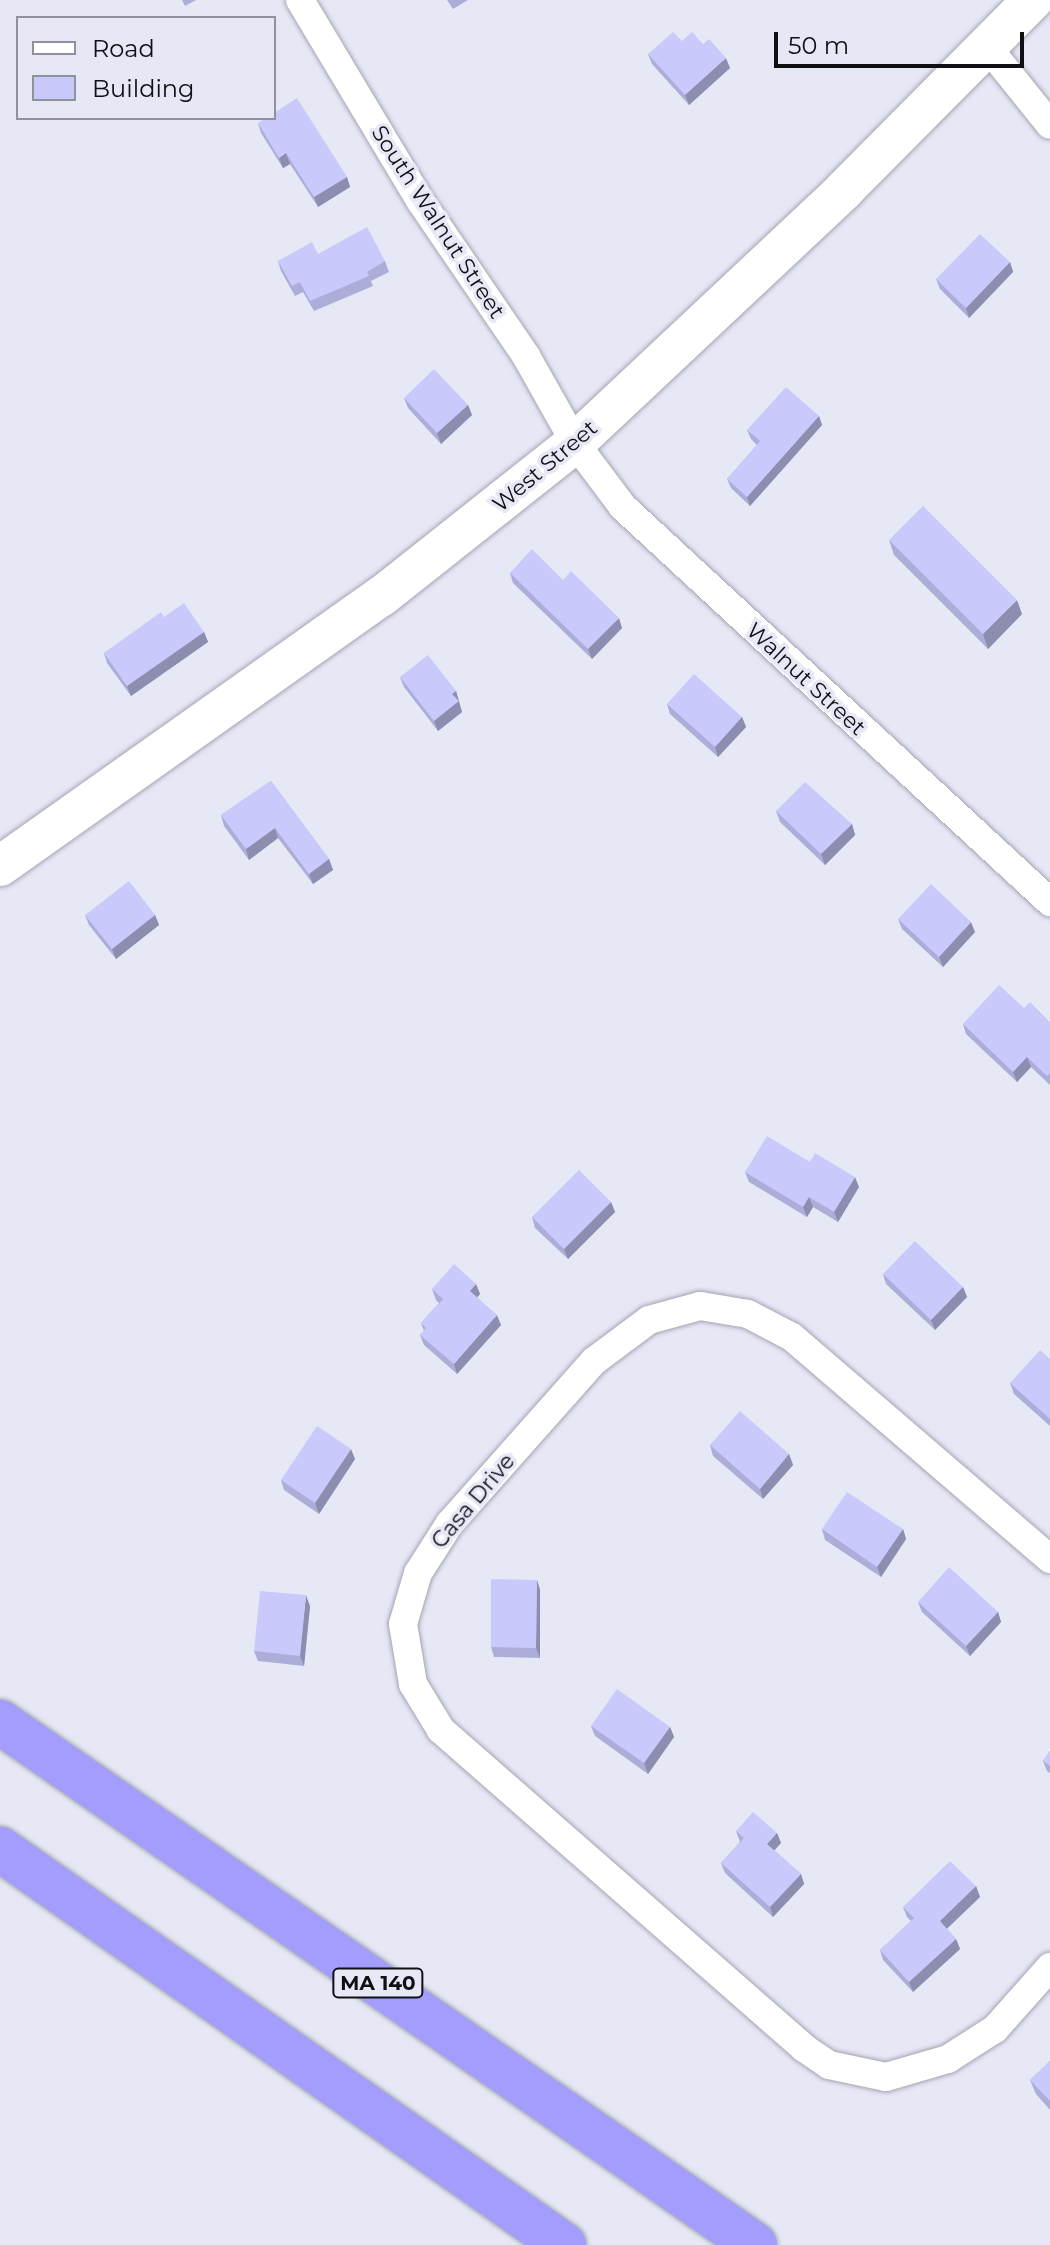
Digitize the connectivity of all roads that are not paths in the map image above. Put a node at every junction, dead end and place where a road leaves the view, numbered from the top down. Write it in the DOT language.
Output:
graph roads {
  1 [pos="300,0"];
  2 [pos="1033,0"];
  3 [pos="989,49"];
  4 [pos="1050,125"];
  5 [pos="575,443"];
  6 [pos="0,866"];
  7 [pos="1050,902"];
  8 [pos="1050,1559"];
  9 [pos="0,1722"];
  10 [pos="0,1849"];
  11 [pos="1050,1967"];
  12 [pos="564,2245"];
  13 [pos="755,2245"];
  1 -- 5 [label="street, South Walnut Street"];
  2 -- 3 [label="street, West Street"];
  3 -- 4 [label="street"];
  3 -- 5 [label="street, West Street"];
  5 -- 6 [label="street, West Street"];
  5 -- 7 [label="street, Walnut Street"];
  8 -- 11 [label="street, Casa Drive"];
  9 -- 13 [label="highway, MA 140"];
  10 -- 12 [label="highway"];
}
